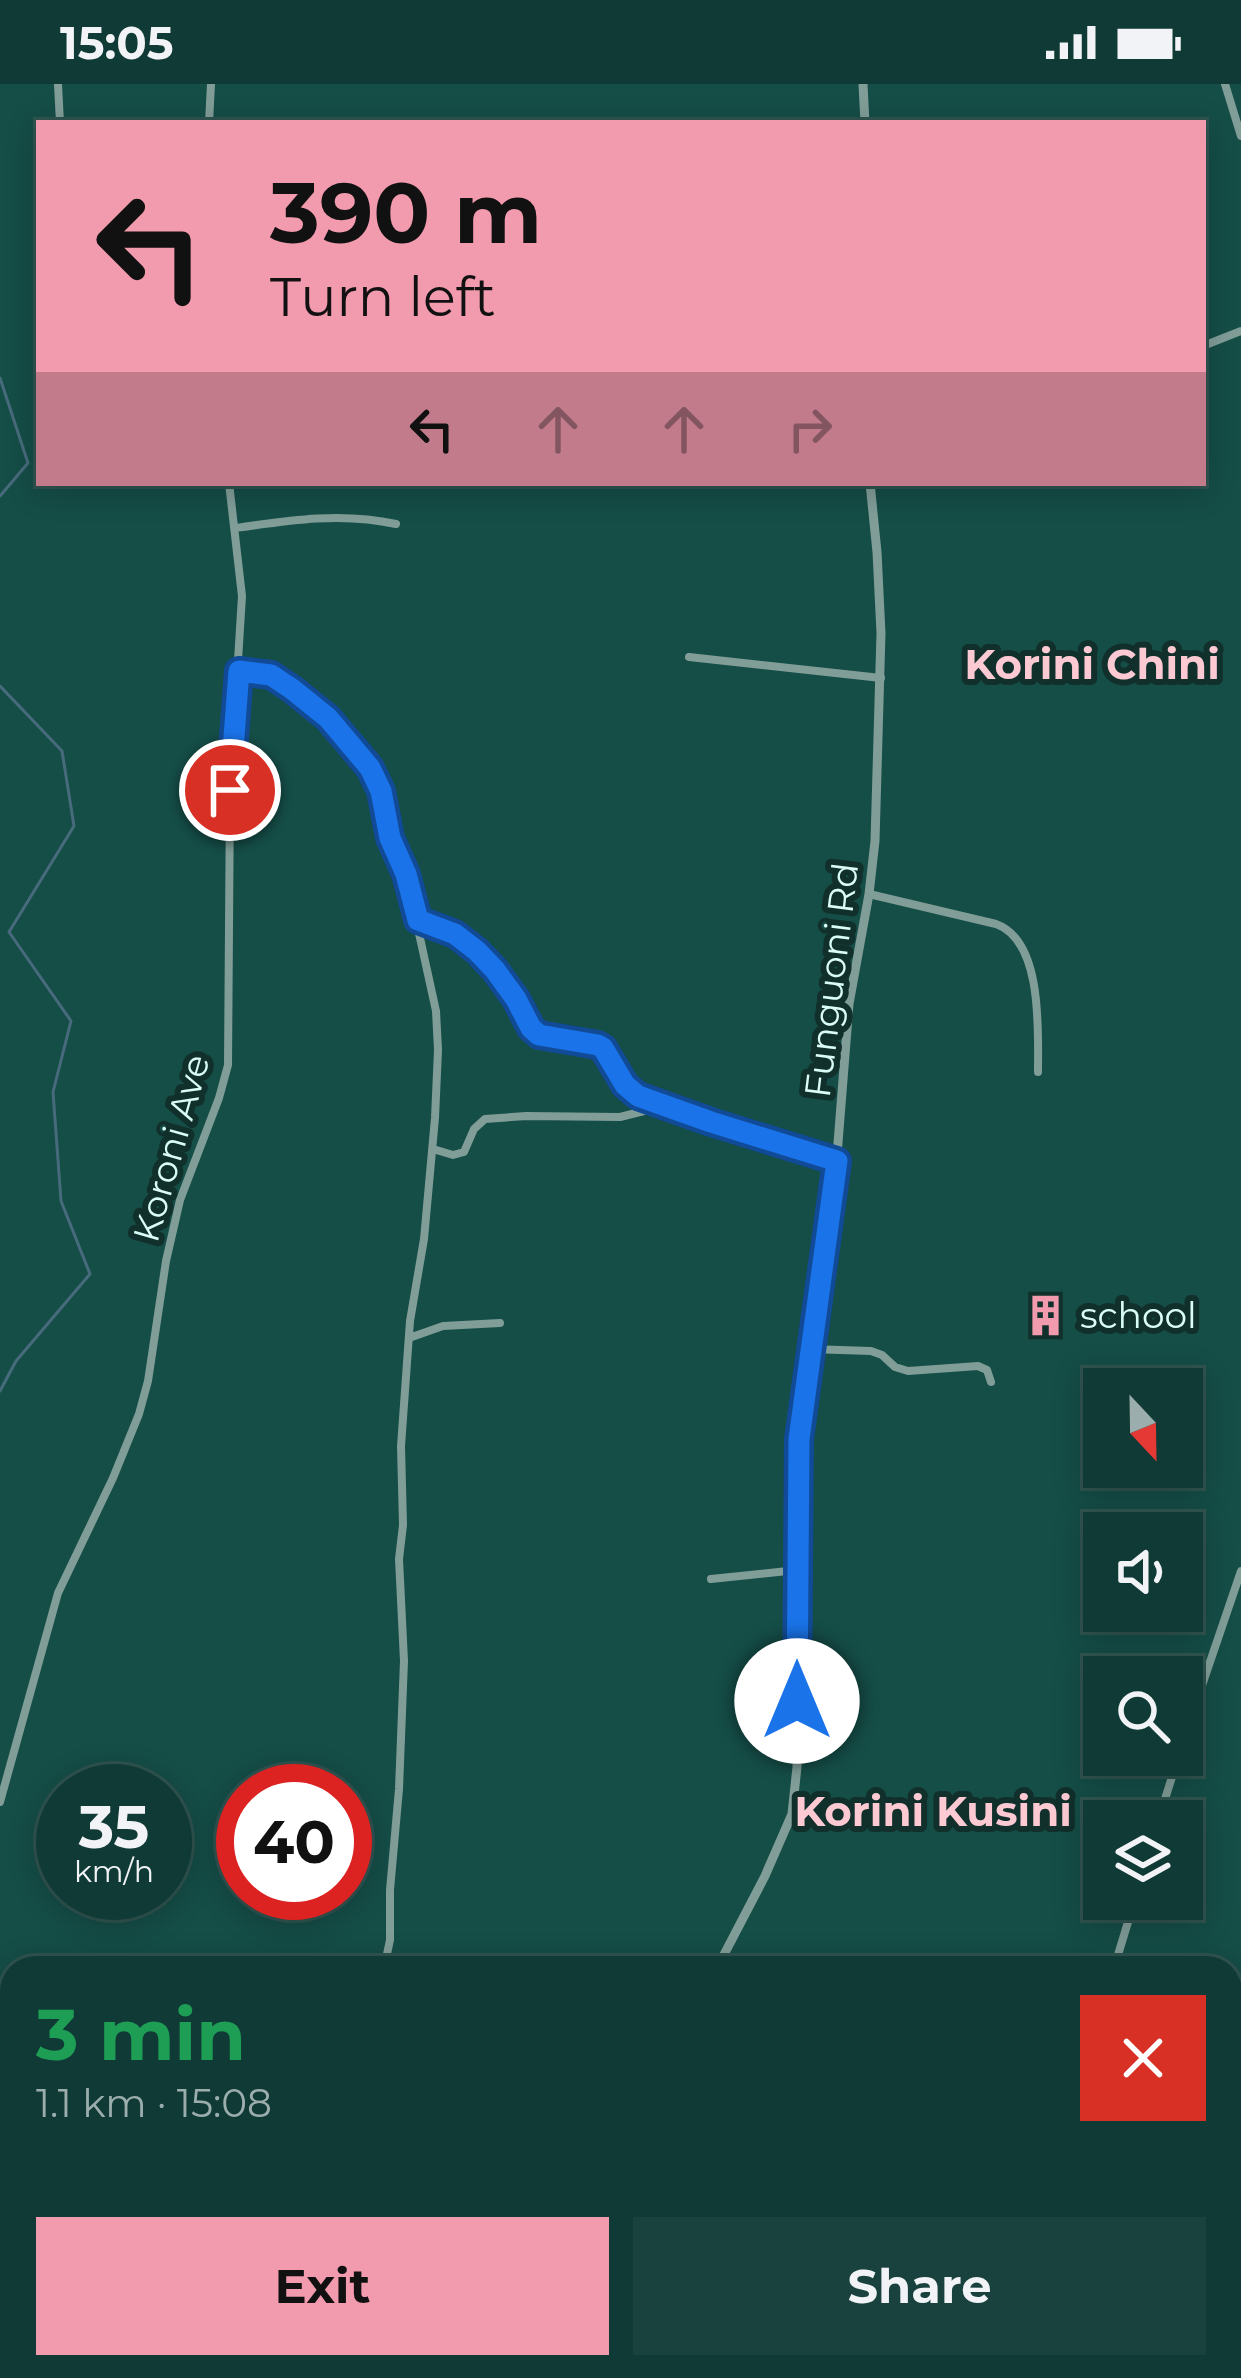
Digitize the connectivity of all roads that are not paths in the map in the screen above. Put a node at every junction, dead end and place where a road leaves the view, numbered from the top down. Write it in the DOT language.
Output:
graph roads {
  1 [pos="58,84"];
  2 [pos="211,84"];
  3 [pos="863,84"];
  4 [pos="1225,84"];
  5 [pos="60,120"];
  6 [pos="209,120"];
  7 [pos="865,120"];
  8 [pos="1241,136"];
  9 [pos="1241,331"];
  10 [pos="1206,345"];
  11 [pos="229,486"];
  12 [pos="870,486"];
  13 [pos="396,524"];
  14 [pos="236,528"];
  15 [pos="689,657"];
  16 [pos="239,671"];
  17 [pos="881,678"];
  18 [pos="869,894"];
  19 [pos="418,920"];
  20 [pos="1038,1072"];
  21 [pos="665,1105"];
  22 [pos="433,1149"];
  23 [pos="837,1161"];
  24 [pos="500,1323"];
  25 [pos="409,1338"];
  26 [pos="809,1349"];
  27 [pos="991,1382"];
  28 [pos="797,1570"];
  29 [pos="1241,1571"];
  30 [pos="711,1579"];
  31 [pos="1238,1595"];
  32 [pos="1203,1688"];
  33 [pos="0,1802"];
  34 [pos="1129,1920"];
  35 [pos="388,1956"];
  36 [pos="723,1956"];
  37 [pos="1118,1956"];
  1 -- 5 [label="street"];
  2 -- 6 [label="street"];
  3 -- 7 [label="street"];
  4 -- 8 [label="street"];
  9 -- 10 [label="street"];
  11 -- 14 [label="street, Koroni Ave"];
  12 -- 17 [label="street, Funguoni Rd"];
  13 -- 14 [label="street"];
  14 -- 16 [label="street, Koroni Ave"];
  15 -- 17 [label="street"];
  16 -- 19 [label="street"];
  16 -- 33 [label="street, Koroni Ave"];
  17 -- 18 [label="street, Funguoni Rd"];
  18 -- 20 [label="street"];
  18 -- 23 [label="street, Funguoni Rd"];
  19 -- 21 [label="street"];
  19 -- 22 [label="street"];
  21 -- 22 [label="street"];
  21 -- 23 [label="street"];
  22 -- 25 [label="street"];
  23 -- 26 [label="street, Funguoni Rd"];
  24 -- 25 [label="street"];
  25 -- 35 [label="street"];
  26 -- 27 [label="street"];
  26 -- 28 [label="street, Funguoni Rd"];
  28 -- 30 [label="street"];
  28 -- 36 [label="street, Funguoni Rd"];
  29 -- 31 [label="street"];
  31 -- 32 [label="street"];
  34 -- 37 [label="street"];
}
